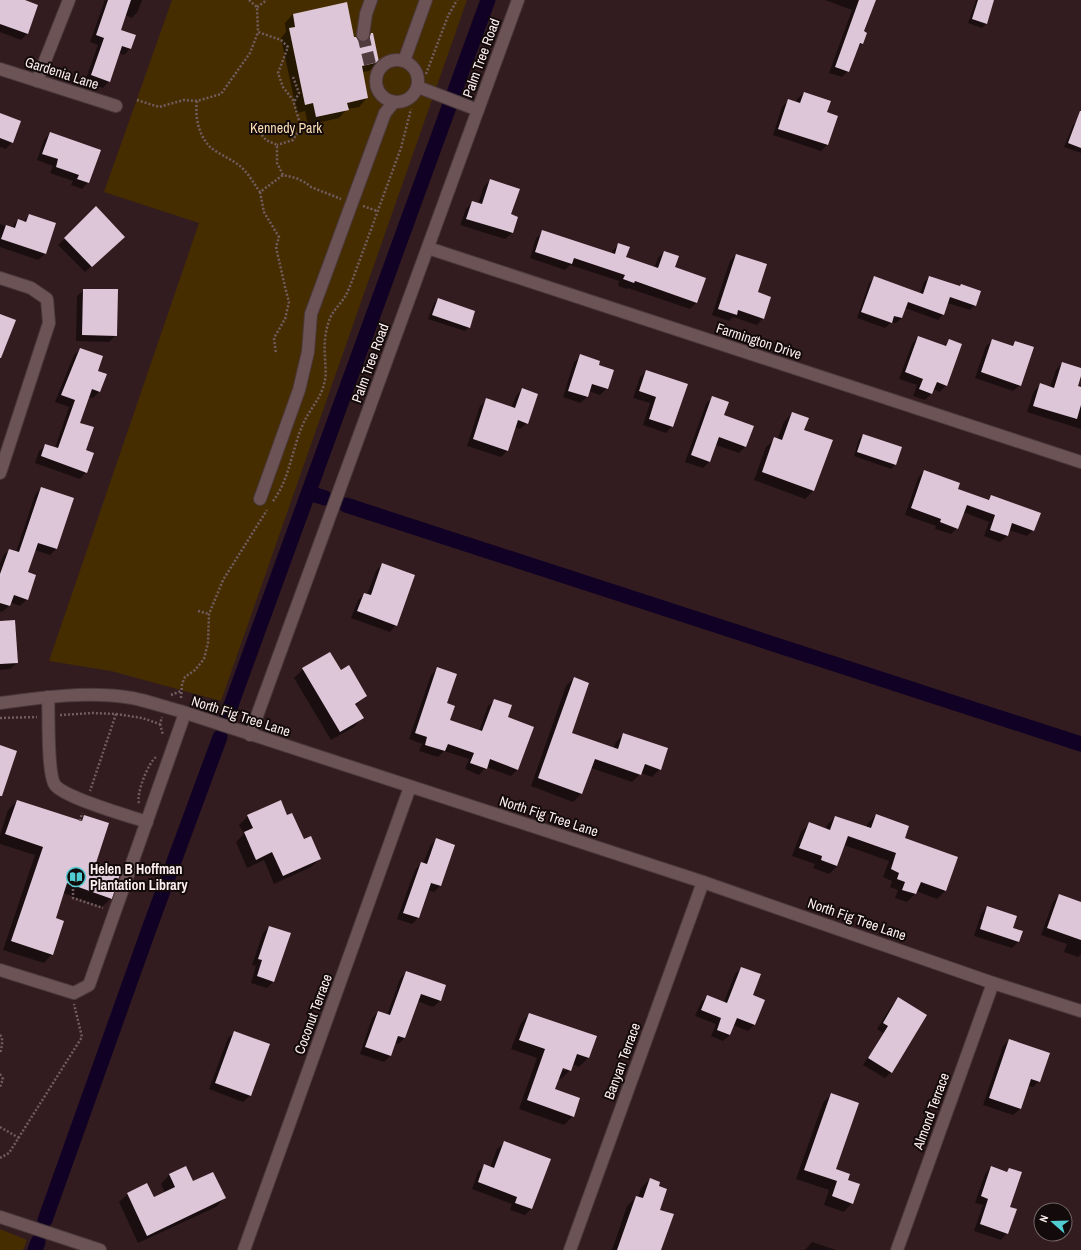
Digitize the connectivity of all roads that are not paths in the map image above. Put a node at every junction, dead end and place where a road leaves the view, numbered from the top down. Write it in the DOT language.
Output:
graph roads {
  1 [pos="69,0"];
  2 [pos="371,0"];
  3 [pos="426,0"];
  4 [pos="518,0"];
  5 [pos="363,35"];
  6 [pos="404,61"];
  7 [pos="370,64"];
  8 [pos="0,69"];
  9 [pos="377,76"];
  10 [pos="37,81"];
  11 [pos="421,89"];
  12 [pos="394,102"];
  13 [pos="116,106"];
  14 [pos="473,108"];
  15 [pos="428,248"];
  16 [pos="0,278"];
  17 [pos="1081,462"];
  18 [pos="0,473"];
  19 [pos="260,499"];
  20 [pos="48,697"];
  21 [pos="0,703"];
  22 [pos="185,713"];
  23 [pos="250,735"];
  24 [pos="410,787"];
  25 [pos="142,820"];
  26 [pos="703,882"];
  27 [pos="0,970"];
  28 [pos="993,983"];
  29 [pos="1081,1011"];
  30 [pos="0,1218"];
  31 [pos="100,1250"];
  32 [pos="244,1250"];
  33 [pos="570,1250"];
  34 [pos="897,1250"];
  1 -- 10 [label="street"];
  2 -- 5 [label="street"];
  3 -- 6 [label="street"];
  4 -- 14 [label="street, Palm Tree Road"];
  6 -- 9 [label="street"];
  6 -- 11 [label="street"];
  7 -- 9 [label="street"];
  8 -- 10 [label="street, Gardenia Lane"];
  9 -- 12 [label="street"];
  10 -- 13 [label="street, Gardenia Lane"];
  11 -- 12 [label="street"];
  11 -- 14 [label="street"];
  12 -- 19 [label="street"];
  14 -- 15 [label="street, Palm Tree Road"];
  15 -- 17 [label="street, Farmington Drive"];
  15 -- 23 [label="street, Palm Tree Road"];
  16 -- 18 [label="street"];
  20 -- 21 [label="street, North Fig Tree Lane"];
  20 -- 22 [label="street, North Fig Tree Lane"];
  20 -- 25 [label="street"];
  22 -- 23 [label="street, North Fig Tree Lane"];
  22 -- 25 [label="street"];
  23 -- 24 [label="street, North Fig Tree Lane"];
  24 -- 26 [label="street, North Fig Tree Lane"];
  24 -- 32 [label="street, Coconut Terrace"];
  25 -- 27 [label="street"];
  26 -- 28 [label="street, North Fig Tree Lane"];
  26 -- 33 [label="street, Banyan Terrace"];
  28 -- 29 [label="street, North Fig Tree Lane"];
  28 -- 34 [label="street, Almond Terrace"];
  30 -- 31 [label="street"];
}
